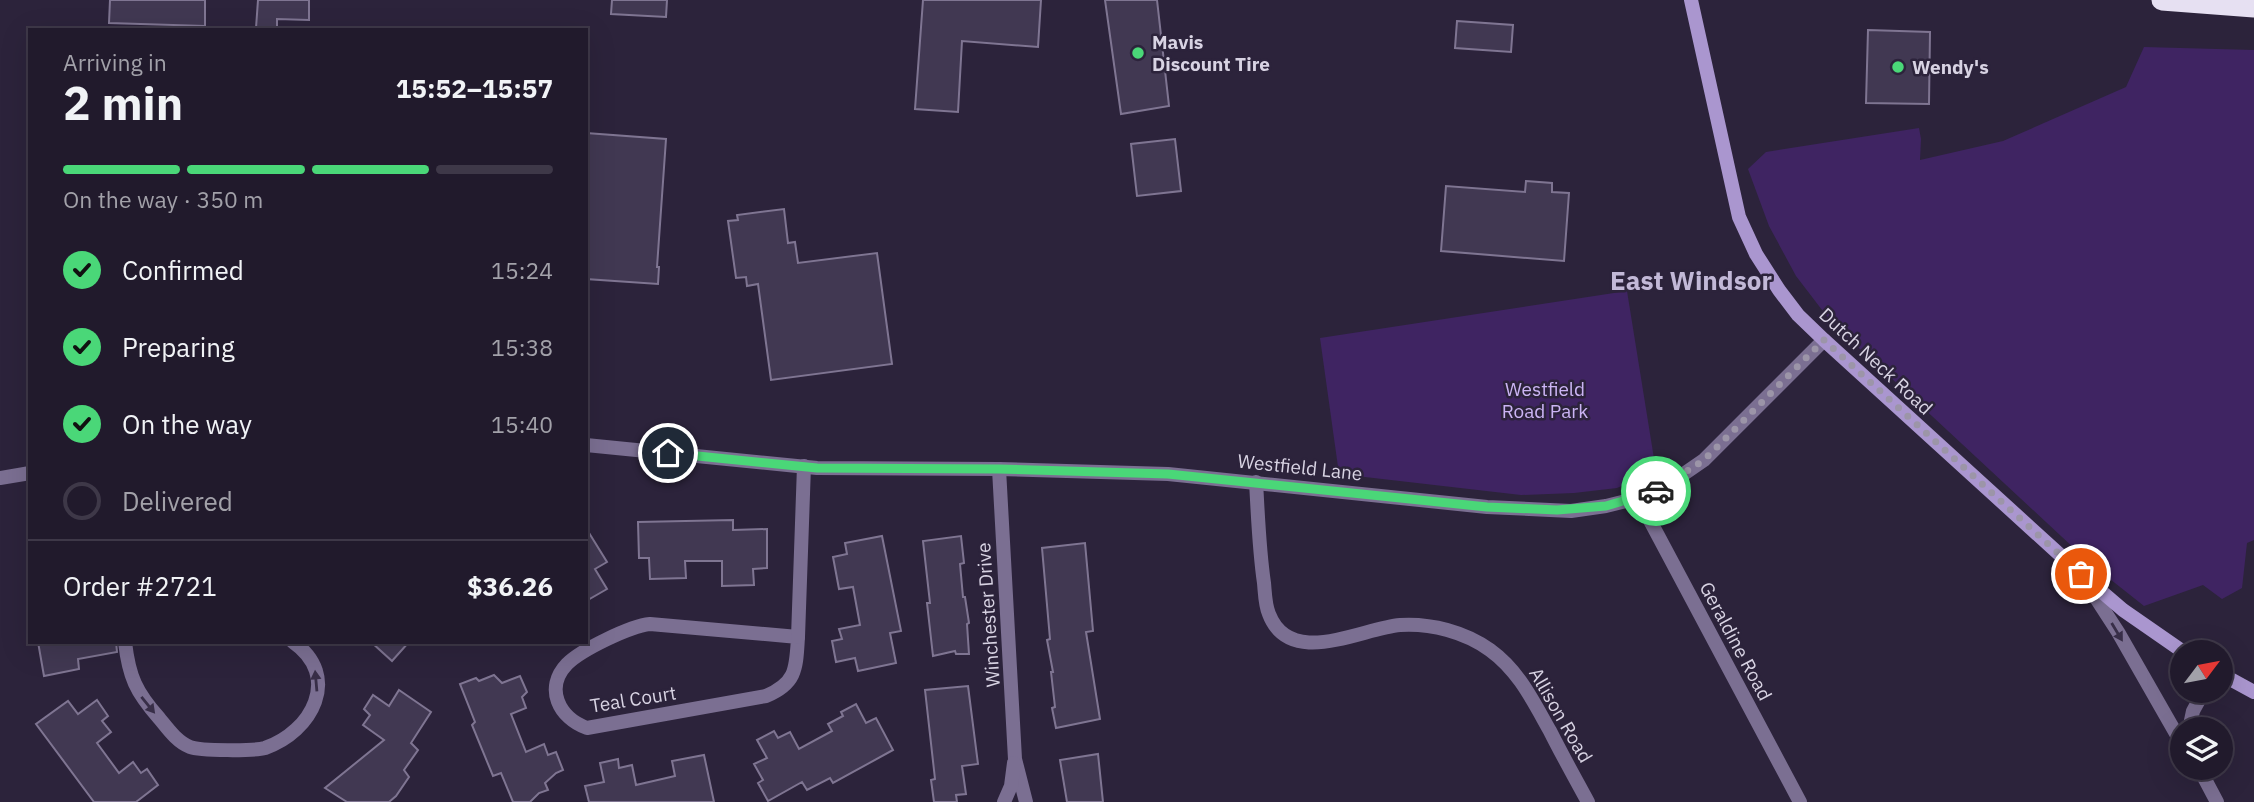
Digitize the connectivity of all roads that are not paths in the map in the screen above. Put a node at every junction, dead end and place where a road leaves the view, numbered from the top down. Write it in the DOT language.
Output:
graph roads {
  1 [pos="1691,0"];
  2 [pos="2162,0"];
  3 [pos="2254,7"];
  4 [pos="1824,340"];
  5 [pos="588,445"];
  6 [pos="804,466"];
  7 [pos="999,469"];
  8 [pos="28,473"];
  9 [pos="0,478"];
  10 [pos="1256,482"];
  11 [pos="1638,498"];
  12 [pos="2081,574"];
  13 [pos="798,638"];
  14 [pos="2170,643"];
  15 [pos="125,644"];
  16 [pos="295,644"];
  17 [pos="2233,681"];
  18 [pos="2254,692"];
  19 [pos="2170,723"];
  20 [pos="1015,759"];
  21 [pos="2205,780"];
  22 [pos="1004,802"];
  23 [pos="1026,802"];
  24 [pos="1588,802"];
  25 [pos="1800,802"];
  26 [pos="2217,802"];
  1 -- 4 [label="street, Dutch Neck Road"];
  2 -- 3 [label="highway"];
  4 -- 11 [label="street, Westfield Lane"];
  4 -- 12 [label="street, Dutch Neck Road"];
  5 -- 6 [label="street, Westfield Lane"];
  6 -- 7 [label="street, Westfield Lane"];
  6 -- 13 [label="street, Teal Court"];
  7 -- 10 [label="street, Westfield Lane"];
  7 -- 20 [label="street, Winchester Drive"];
  8 -- 9 [label="street"];
  10 -- 11 [label="street, Westfield Lane"];
  10 -- 24 [label="street, Allison Road"];
  11 -- 25 [label="street, Geraldine Road"];
  12 -- 14 [label="street, Dutch Neck Road"];
  12 -- 19 [label="street, one-way"];
  13 -- 13 [label="street, Teal Court"];
  15 -- 16 [label="street, one-way"];
  17 -- 18 [label="street"];
  20 -- 22 [label="street, Winchester Drive"];
  20 -- 23 [label="street, Winchester Drive"];
  21 -- 26 [label="street"];
}
